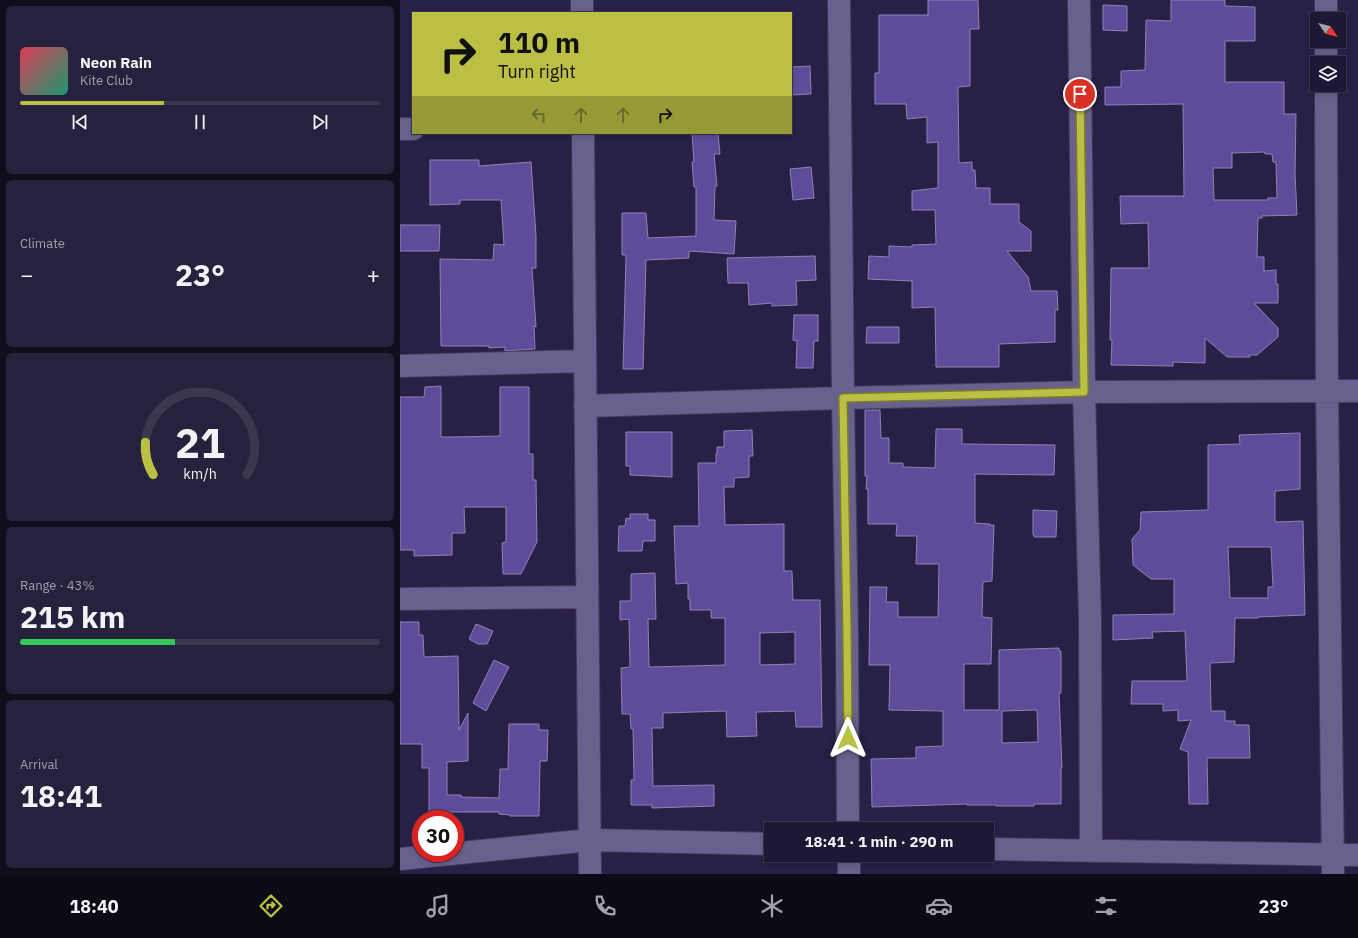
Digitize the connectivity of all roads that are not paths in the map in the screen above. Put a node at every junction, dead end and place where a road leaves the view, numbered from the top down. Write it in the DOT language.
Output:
graph roads {
  1 [pos="582,0"];
  2 [pos="839,0"];
  3 [pos="1079,0"];
  4 [pos="1326,0"];
  5 [pos="582,12"];
  6 [pos="1326,12"];
  7 [pos="1326,92"];
  8 [pos="400,129"];
  9 [pos="412,129"];
  10 [pos="583,134"];
  11 [pos="585,361"];
  12 [pos="400,366"];
  13 [pos="1327,391"];
  14 [pos="1358,391"];
  15 [pos="1084,392"];
  16 [pos="843,398"];
  17 [pos="585,406"];
  18 [pos="587,597"];
  19 [pos="400,599"];
  20 [pos="848,822"];
  21 [pos="590,840"];
  22 [pos="764,844"];
  23 [pos="994,849"];
  24 [pos="1092,851"];
  25 [pos="1358,855"];
  26 [pos="400,858"];
  27 [pos="849,862"];
  28 [pos="1333,864"];
  29 [pos="590,874"];
  30 [pos="849,874"];
  1 -- 5 [label="street"];
  2 -- 16 [label="street"];
  3 -- 15 [label="street"];
  4 -- 6 [label="street"];
  7 -- 13 [label="street"];
  8 -- 9 [label="street"];
  10 -- 11 [label="street"];
  11 -- 12 [label="street"];
  11 -- 17 [label="street"];
  13 -- 14 [label="street"];
  13 -- 15 [label="street"];
  13 -- 28 [label="street"];
  15 -- 16 [label="street"];
  15 -- 24 [label="street"];
  16 -- 17 [label="street"];
  16 -- 20 [label="street"];
  17 -- 18 [label="street"];
  18 -- 19 [label="street"];
  18 -- 21 [label="street"];
  21 -- 22 [label="street"];
  21 -- 26 [label="street"];
  21 -- 29 [label="street"];
  23 -- 24 [label="street"];
  24 -- 28 [label="street"];
  25 -- 28 [label="street"];
  27 -- 30 [label="street"];
}
